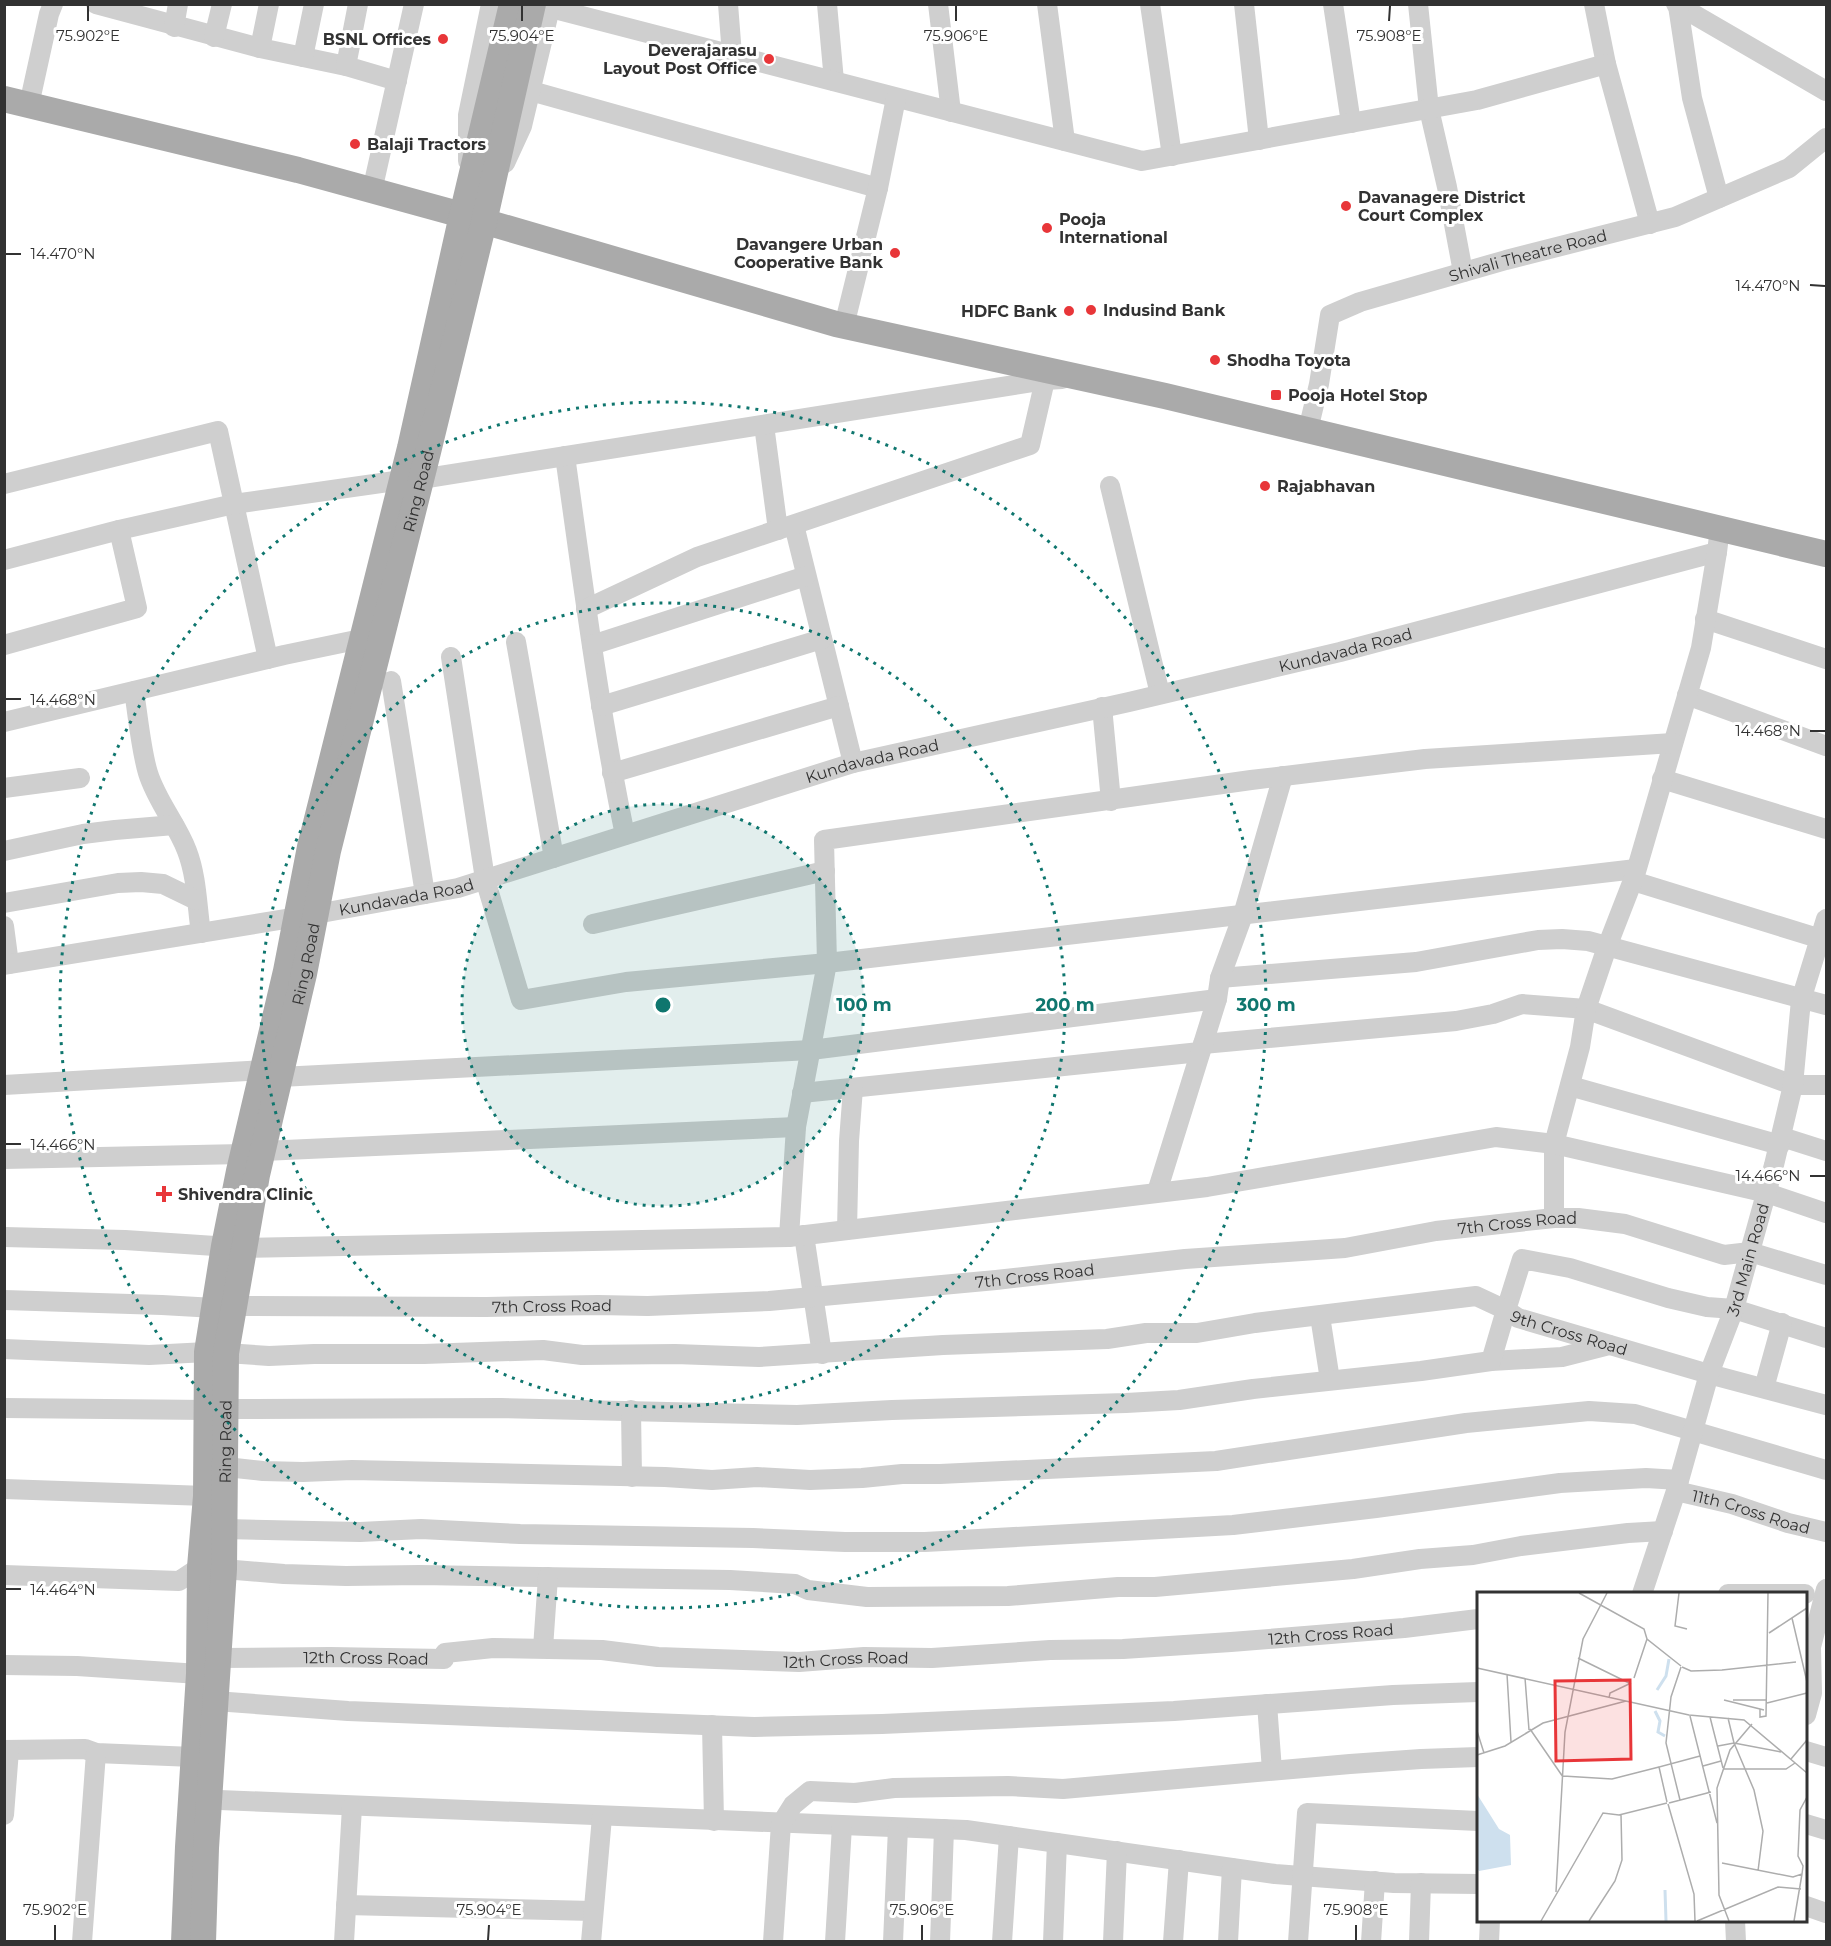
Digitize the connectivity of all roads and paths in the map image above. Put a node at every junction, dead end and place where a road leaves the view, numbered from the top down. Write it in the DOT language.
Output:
graph roads {
  1 [pos="53,4"];
  2 [pos="96,4"];
  3 [pos="178,4"];
  4 [pos="222,4"];
  5 [pos="269,4"];
  6 [pos="314,4"];
  7 [pos="358,4"];
  8 [pos="414,4"];
  9 [pos="491,4"];
  10 [pos="512,4"];
  11 [pos="728,4"];
  12 [pos="827,4"];
  13 [pos="938,4"];
  14 [pos="1047,4"];
  15 [pos="1150,4"];
  16 [pos="1244,4"];
  17 [pos="1333,4"];
  18 [pos="1418,4"];
  19 [pos="1594,4"];
  20 [pos="1677,5"];
  21 [pos="545,6"];
  22 [pos="127,9"];
  23 [pos="174,27"];
  24 [pos="214,37"];
  25 [pos="260,48"];
  26 [pos="732,55"];
  27 [pos="303,57"];
  28 [pos="1606,64"];
  29 [pos="346,66"];
  30 [pos="397,81"];
  31 [pos="834,81"];
  32 [pos="531,91"];
  33 [pos="1827,91"];
  34 [pos="896,98"];
  35 [pos="4,99"];
  36 [pos="29,105"];
  37 [pos="1429,109"];
  38 [pos="951,112"];
  39 [pos="1351,123"];
  40 [pos="1827,138"];
  41 [pos="1259,140"];
  42 [pos="1065,141"];
  43 [pos="1172,156"];
  44 [pos="878,188"];
  45 [pos="372,191"];
  46 [pos="479,191"];
  47 [pos="1719,198"];
  48 [pos="473,218"];
  49 [pos="1650,224"];
  50 [pos="1463,272"];
  51 [pos="844,326"];
  52 [pos="1085,379"];
  53 [pos="1045,380"];
  54 [pos="764,424"];
  55 [pos="1308,430"];
  56 [pos="566,456"];
  57 [pos="411,479"];
  58 [pos="4,484"];
  59 [pos="1110,486"];
  60 [pos="234,504"];
  61 [pos="786,527"];
  62 [pos="119,530"];
  63 [pos="1718,540"];
  64 [pos="1827,554"];
  65 [pos="4,560"];
  66 [pos="807,576"];
  67 [pos="586,609"];
  68 [pos="1706,620"];
  69 [pos="361,639"];
  70 [pos="822,639"];
  71 [pos="516,642"];
  72 [pos="4,645"];
  73 [pos="592,645"];
  74 [pos="451,657"];
  75 [pos="268,659"];
  76 [pos="1827,659"];
  77 [pos="391,681"];
  78 [pos="134,691"];
  79 [pos="1160,694"];
  80 [pos="1687,695"];
  81 [pos="602,706"];
  82 [pos="839,706"];
  83 [pos="1102,708"];
  84 [pos="4,722"];
  85 [pos="1673,743"];
  86 [pos="1827,746"];
  87 [pos="853,763"];
  88 [pos="612,773"];
  89 [pos="1283,776"];
  90 [pos="80,778"];
  91 [pos="1662,779"];
  92 [pos="4,788"];
  93 [pos="1111,801"];
  94 [pos="174,825"];
  95 [pos="1827,829"];
  96 [pos="625,835"];
  97 [pos="4,851"];
  98 [pos="554,858"];
  99 [pos="825,871"];
  100 [pos="1634,875"];
  101 [pos="485,879"];
  102 [pos="425,894"];
  103 [pos="196,900"];
  104 [pos="4,903"];
  105 [pos="1243,915"];
  106 [pos="306,916"];
  107 [pos="593,924"];
  108 [pos="4,926"];
  109 [pos="1825,929"];
  110 [pos="201,933"];
  111 [pos="1607,947"];
  112 [pos="827,963"];
  113 [pos="7,964"];
  114 [pos="1220,978"];
  115 [pos="1216,999"];
  116 [pos="1801,1000"];
  117 [pos="1827,1005"];
  118 [pos="1586,1009"];
  119 [pos="1201,1048"];
  120 [pos="811,1050"];
  121 [pos="272,1073"];
  122 [pos="1793,1084"];
  123 [pos="4,1085"];
  124 [pos="1827,1085"];
  125 [pos="1570,1086"];
  126 [pos="853,1088"];
  127 [pos="802,1093"];
  128 [pos="796,1126"];
  129 [pos="1781,1141"];
  130 [pos="1554,1144"];
  131 [pos="1827,1151"];
  132 [pos="253,1153"];
  133 [pos="4,1159"];
  134 [pos="1157,1192"];
  135 [pos="1767,1193"];
  136 [pos="1827,1213"];
  137 [pos="1554,1218"];
  138 [pos="847,1230"];
  139 [pos="797,1236"];
  140 [pos="4,1237"];
  141 [pos="235,1247"];
  142 [pos="1750,1252"];
  143 [pos="1827,1275"];
  144 [pos="812,1297"];
  145 [pos="4,1300"];
  146 [pos="225,1307"];
  147 [pos="1734,1309"];
  148 [pos="1506,1310"];
  149 [pos="1320,1316"];
  150 [pos="1781,1323"];
  151 [pos="1827,1338"];
  152 [pos="1611,1345"];
  153 [pos="4,1349"];
  154 [pos="217,1353"];
  155 [pos="822,1354"];
  156 [pos="1491,1361"];
  157 [pos="1709,1374"];
  158 [pos="1330,1380"];
  159 [pos="1764,1388"];
  160 [pos="1827,1405"];
  161 [pos="4,1407"];
  162 [pos="217,1410"];
  163 [pos="631,1410"];
  164 [pos="1694,1430"];
  165 [pos="226,1467"];
  166 [pos="1827,1470"];
  167 [pos="632,1477"];
  168 [pos="1678,1486"];
  169 [pos="4,1490"];
  170 [pos="206,1496"];
  171 [pos="225,1529"];
  172 [pos="1663,1531"];
  173 [pos="1827,1532"];
  174 [pos="212,1568"];
  175 [pos="4,1575"];
  176 [pos="548,1577"];
  177 [pos="1642,1592"];
  178 [pos="1818,1593"];
  179 [pos="1477,1619"];
  180 [pos="1814,1646"];
  181 [pos="543,1648"];
  182 [pos="4,1665"];
  183 [pos="208,1666"];
  184 [pos="1477,1692"];
  185 [pos="1819,1695"];
  186 [pos="215,1701"];
  187 [pos="1267,1704"];
  188 [pos="1807,1713"];
  189 [pos="712,1725"];
  190 [pos="7,1750"];
  191 [pos="1807,1751"];
  192 [pos="96,1753"];
  193 [pos="194,1757"];
  194 [pos="1477,1757"];
  195 [pos="1827,1757"];
  196 [pos="1272,1770"];
  197 [pos="200,1800"];
  198 [pos="352,1807"];
  199 [pos="4,1815"];
  200 [pos="602,1817"];
  201 [pos="714,1821"];
  202 [pos="1477,1821"];
  203 [pos="781,1824"];
  204 [pos="1807,1824"];
  205 [pos="842,1826"];
  206 [pos="898,1828"];
  207 [pos="944,1830"];
  208 [pos="1827,1830"];
  209 [pos="1009,1836"];
  210 [pos="1057,1843"];
  211 [pos="1117,1851"];
  212 [pos="1179,1860"];
  213 [pos="1232,1868"];
  214 [pos="1303,1876"];
  215 [pos="1375,1881"];
  216 [pos="1420,1883"];
  217 [pos="1477,1884"];
  218 [pos="346,1905"];
  219 [pos="1807,1906"];
  220 [pos="593,1911"];
  221 [pos="1827,1913"];
  222 [pos="1490,1922"];
  223 [pos="1736,1922"];
  224 [pos="82,1941"];
  225 [pos="184,1941"];
  226 [pos="203,1941"];
  227 [pos="344,1941"];
  228 [pos="591,1941"];
  229 [pos="773,1941"];
  230 [pos="835,1941"];
  231 [pos="893,1941"];
  232 [pos="940,1941"];
  233 [pos="1002,1941"];
  234 [pos="1053,1941"];
  235 [pos="1113,1941"];
  236 [pos="1173,1941"];
  237 [pos="1228,1941"];
  238 [pos="1298,1941"];
  239 [pos="1371,1941"];
  240 [pos="1419,1941"];
  241 [pos="1489,1941"];
  242 [pos="1736,1941"];
  1 -- 36 [label="street"];
  2 -- 22 [label="street"];
  3 -- 23 [label="street"];
  4 -- 24 [label="street"];
  5 -- 25 [label="street"];
  6 -- 27 [label="street"];
  7 -- 29 [label="street"];
  8 -- 30 [label="street"];
  9 -- 46 [label="street"];
  10 -- 46 [label="main road, Ring Road"];
  11 -- 26 [label="street"];
  12 -- 31 [label="street"];
  13 -- 38 [label="street"];
  14 -- 42 [label="street"];
  15 -- 43 [label="street"];
  16 -- 41 [label="street"];
  17 -- 39 [label="street"];
  18 -- 37 [label="street"];
  19 -- 28 [label="street"];
  20 -- 33 [label="street"];
  20 -- 47 [label="street"];
  21 -- 26 [label="street"];
  21 -- 32 [label="street"];
  21 -- 46 [label="main road, Ring Road"];
  22 -- 23 [label="street"];
  23 -- 24 [label="street"];
  24 -- 25 [label="street"];
  25 -- 27 [label="street"];
  26 -- 31 [label="street"];
  27 -- 29 [label="street"];
  28 -- 37 [label="street"];
  28 -- 49 [label="street"];
  29 -- 30 [label="street"];
  30 -- 45 [label="street"];
  31 -- 34 [label="street"];
  32 -- 44 [label="street"];
  32 -- 46 [label="street"];
  34 -- 38 [label="street"];
  34 -- 44 [label="street"];
  35 -- 36 [label="main road"];
  36 -- 45 [label="main road"];
  37 -- 39 [label="street"];
  37 -- 50 [label="street"];
  38 -- 42 [label="street"];
  39 -- 41 [label="street"];
  40 -- 47 [label="street, Shivali Theatre Road"];
  41 -- 43 [label="street"];
  42 -- 43 [label="street"];
  44 -- 51 [label="street"];
  45 -- 48 [label="main road"];
  46 -- 48 [label="main road, Ring Road"];
  47 -- 49 [label="street, Shivali Theatre Road"];
  48 -- 51 [label="main road"];
  48 -- 57 [label="main road, Ring Road"];
  49 -- 50 [label="street, Shivali Theatre Road"];
  50 -- 55 [label="street, Shivali Theatre Road"];
  51 -- 52 [label="main road"];
  52 -- 53 [label="street"];
  52 -- 55 [label="main road"];
  53 -- 54 [label="street"];
  53 -- 61 [label="street"];
  54 -- 56 [label="street"];
  54 -- 61 [label="street"];
  55 -- 63 [label="main road"];
  56 -- 57 [label="street"];
  56 -- 67 [label="street"];
  57 -- 60 [label="street"];
  57 -- 69 [label="main road, Ring Road"];
  57 -- 106 [label="main road, Ring Road"];
  58 -- 60 [label="street"];
  59 -- 79 [label="street"];
  60 -- 62 [label="street"];
  60 -- 75 [label="street"];
  61 -- 66 [label="street"];
  61 -- 67 [label="street"];
  62 -- 65 [label="street"];
  62 -- 72 [label="street"];
  63 -- 64 [label="main road"];
  63 -- 68 [label="street"];
  63 -- 79 [label="street, Kundavada Road"];
  66 -- 70 [label="street"];
  66 -- 73 [label="street"];
  67 -- 73 [label="street"];
  68 -- 76 [label="street"];
  68 -- 80 [label="street"];
  69 -- 75 [label="street"];
  69 -- 106 [label="main road, Ring Road"];
  70 -- 81 [label="street"];
  70 -- 82 [label="street"];
  71 -- 98 [label="street"];
  73 -- 81 [label="street"];
  74 -- 101 [label="street"];
  75 -- 78 [label="street"];
  77 -- 102 [label="street"];
  78 -- 84 [label="street"];
  78 -- 94 [label="street"];
  79 -- 83 [label="street, Kundavada Road"];
  80 -- 85 [label="street"];
  80 -- 86 [label="street"];
  81 -- 88 [label="street"];
  82 -- 87 [label="street"];
  82 -- 88 [label="street"];
  83 -- 87 [label="street, Kundavada Road"];
  83 -- 93 [label="street"];
  85 -- 89 [label="street"];
  85 -- 91 [label="street"];
  87 -- 96 [label="street, Kundavada Road"];
  88 -- 96 [label="street"];
  89 -- 93 [label="street"];
  89 -- 105 [label="street"];
  90 -- 92 [label="street"];
  91 -- 95 [label="street"];
  91 -- 100 [label="street"];
  93 -- 99 [label="street"];
  94 -- 97 [label="street"];
  94 -- 103 [label="street"];
  96 -- 98 [label="street, Kundavada Road"];
  98 -- 101 [label="street, Kundavada Road"];
  99 -- 107 [label="street"];
  99 -- 112 [label="street"];
  100 -- 105 [label="street"];
  100 -- 109 [label="street"];
  100 -- 111 [label="street"];
  101 -- 102 [label="street, Kundavada Road"];
  101 -- 112 [label="street"];
  102 -- 106 [label="street, Kundavada Road"];
  103 -- 104 [label="street"];
  103 -- 110 [label="street"];
  105 -- 112 [label="street"];
  105 -- 114 [label="street"];
  106 -- 110 [label="street, Kundavada Road"];
  106 -- 121 [label="main road, Ring Road"];
  108 -- 113 [label="street"];
  109 -- 116 [label="street, 3rd Main Road"];
  110 -- 113 [label="street, Kundavada Road"];
  111 -- 114 [label="street"];
  111 -- 116 [label="street"];
  111 -- 118 [label="street"];
  112 -- 120 [label="street"];
  114 -- 115 [label="street"];
  115 -- 119 [label="street"];
  115 -- 120 [label="street"];
  116 -- 117 [label="street"];
  116 -- 122 [label="street, 3rd Main Road"];
  118 -- 119 [label="street"];
  118 -- 122 [label="street"];
  118 -- 125 [label="street"];
  119 -- 126 [label="street"];
  119 -- 134 [label="street"];
  120 -- 121 [label="street"];
  120 -- 127 [label="street"];
  121 -- 123 [label="street"];
  121 -- 132 [label="main road, Ring Road"];
  122 -- 124 [label="street"];
  122 -- 129 [label="street, 3rd Main Road"];
  125 -- 129 [label="street"];
  125 -- 130 [label="street"];
  126 -- 127 [label="street"];
  126 -- 138 [label="street"];
  127 -- 128 [label="street"];
  128 -- 132 [label="street"];
  128 -- 139 [label="street"];
  129 -- 131 [label="street"];
  129 -- 135 [label="street, 3rd Main Road"];
  130 -- 134 [label="street"];
  130 -- 135 [label="street"];
  130 -- 137 [label="street"];
  132 -- 133 [label="street"];
  132 -- 141 [label="main road, Ring Road"];
  134 -- 138 [label="street"];
  135 -- 136 [label="street"];
  135 -- 142 [label="street, 3rd Main Road"];
  137 -- 142 [label="street, 7th Cross Road"];
  137 -- 144 [label="street, 7th Cross Road"];
  138 -- 139 [label="street"];
  139 -- 141 [label="street"];
  139 -- 144 [label="street"];
  140 -- 141 [label="street"];
  141 -- 146 [label="main road, Ring Road"];
  142 -- 143 [label="street, 7th Cross Road"];
  142 -- 147 [label="street, 3rd Main Road"];
  144 -- 146 [label="street, 7th Cross Road"];
  144 -- 155 [label="street"];
  145 -- 146 [label="street, 7th Cross Road"];
  146 -- 154 [label="main road, Ring Road"];
  147 -- 148 [label="street, 9th Cross Road"];
  147 -- 150 [label="street"];
  147 -- 157 [label="street, 3rd Main Road"];
  148 -- 149 [label="street"];
  148 -- 152 [label="street, 9th Cross Road"];
  148 -- 156 [label="street"];
  149 -- 155 [label="street"];
  149 -- 158 [label="street"];
  150 -- 151 [label="street"];
  150 -- 159 [label="street"];
  152 -- 156 [label="street"];
  152 -- 157 [label="street, 9th Cross Road"];
  153 -- 154 [label="street"];
  154 -- 155 [label="street"];
  154 -- 162 [label="main road, Ring Road"];
  156 -- 158 [label="street"];
  157 -- 159 [label="street, 9th Cross Road"];
  157 -- 164 [label="street, 3rd Main Road"];
  158 -- 163 [label="street"];
  159 -- 160 [label="street, 9th Cross Road"];
  161 -- 162 [label="street"];
  162 -- 163 [label="street"];
  162 -- 165 [label="main road, Ring Road"];
  162 -- 170 [label="main road, Ring Road"];
  163 -- 167 [label="street"];
  164 -- 166 [label="street"];
  164 -- 167 [label="street"];
  164 -- 168 [label="street, 3rd Main Road"];
  165 -- 167 [label="street"];
  165 -- 171 [label="main road, Ring Road"];
  168 -- 171 [label="street, 11th Cross Road"];
  168 -- 172 [label="street, 3rd Main Road"];
  168 -- 173 [label="street, 11th Cross Road"];
  169 -- 170 [label="street"];
  170 -- 174 [label="main road, Ring Road"];
  171 -- 174 [label="main road, Ring Road"];
  172 -- 176 [label="street"];
  172 -- 177 [label="street, 3rd Main Road"];
  174 -- 175 [label="street"];
  174 -- 176 [label="street"];
  174 -- 183 [label="main road, Ring Road"];
  176 -- 181 [label="street"];
  178 -- 180 [label="street"];
  179 -- 181 [label="street, 12th Cross Road"];
  180 -- 185 [label="street"];
  181 -- 183 [label="street, 12th Cross Road"];
  182 -- 183 [label="street"];
  183 -- 186 [label="main road, Ring Road"];
  183 -- 193 [label="main road, Ring Road"];
  184 -- 187 [label="street"];
  185 -- 188 [label="street"];
  186 -- 189 [label="street"];
  186 -- 197 [label="main road, Ring Road"];
  187 -- 189 [label="street"];
  187 -- 196 [label="street"];
  189 -- 201 [label="street"];
  190 -- 192 [label="street"];
  190 -- 199 [label="street"];
  191 -- 195 [label="street"];
  192 -- 193 [label="street"];
  192 -- 224 [label="street"];
  193 -- 197 [label="main road, Ring Road"];
  194 -- 196 [label="street"];
  196 -- 203 [label="street"];
  197 -- 198 [label="street"];
  197 -- 225 [label="main road, Ring Road"];
  197 -- 226 [label="main road, Ring Road"];
  198 -- 200 [label="street"];
  198 -- 218 [label="street"];
  200 -- 201 [label="street"];
  200 -- 220 [label="street"];
  201 -- 203 [label="street"];
  202 -- 214 [label="street"];
  203 -- 205 [label="street"];
  203 -- 229 [label="street"];
  204 -- 208 [label="street"];
  205 -- 206 [label="street"];
  205 -- 230 [label="street"];
  206 -- 207 [label="street"];
  206 -- 231 [label="street"];
  207 -- 209 [label="street"];
  207 -- 232 [label="street"];
  209 -- 210 [label="street"];
  209 -- 233 [label="street"];
  210 -- 211 [label="street"];
  210 -- 234 [label="street"];
  211 -- 212 [label="street"];
  211 -- 235 [label="street"];
  212 -- 213 [label="street"];
  212 -- 236 [label="street"];
  213 -- 214 [label="street"];
  213 -- 237 [label="street"];
  214 -- 215 [label="street"];
  214 -- 238 [label="street"];
  215 -- 216 [label="street"];
  215 -- 239 [label="street"];
  216 -- 217 [label="street"];
  216 -- 240 [label="street"];
  218 -- 220 [label="street"];
  218 -- 227 [label="street"];
  219 -- 221 [label="street"];
  220 -- 228 [label="street"];
  222 -- 241 [label="street"];
  223 -- 242 [label="street"];
}
